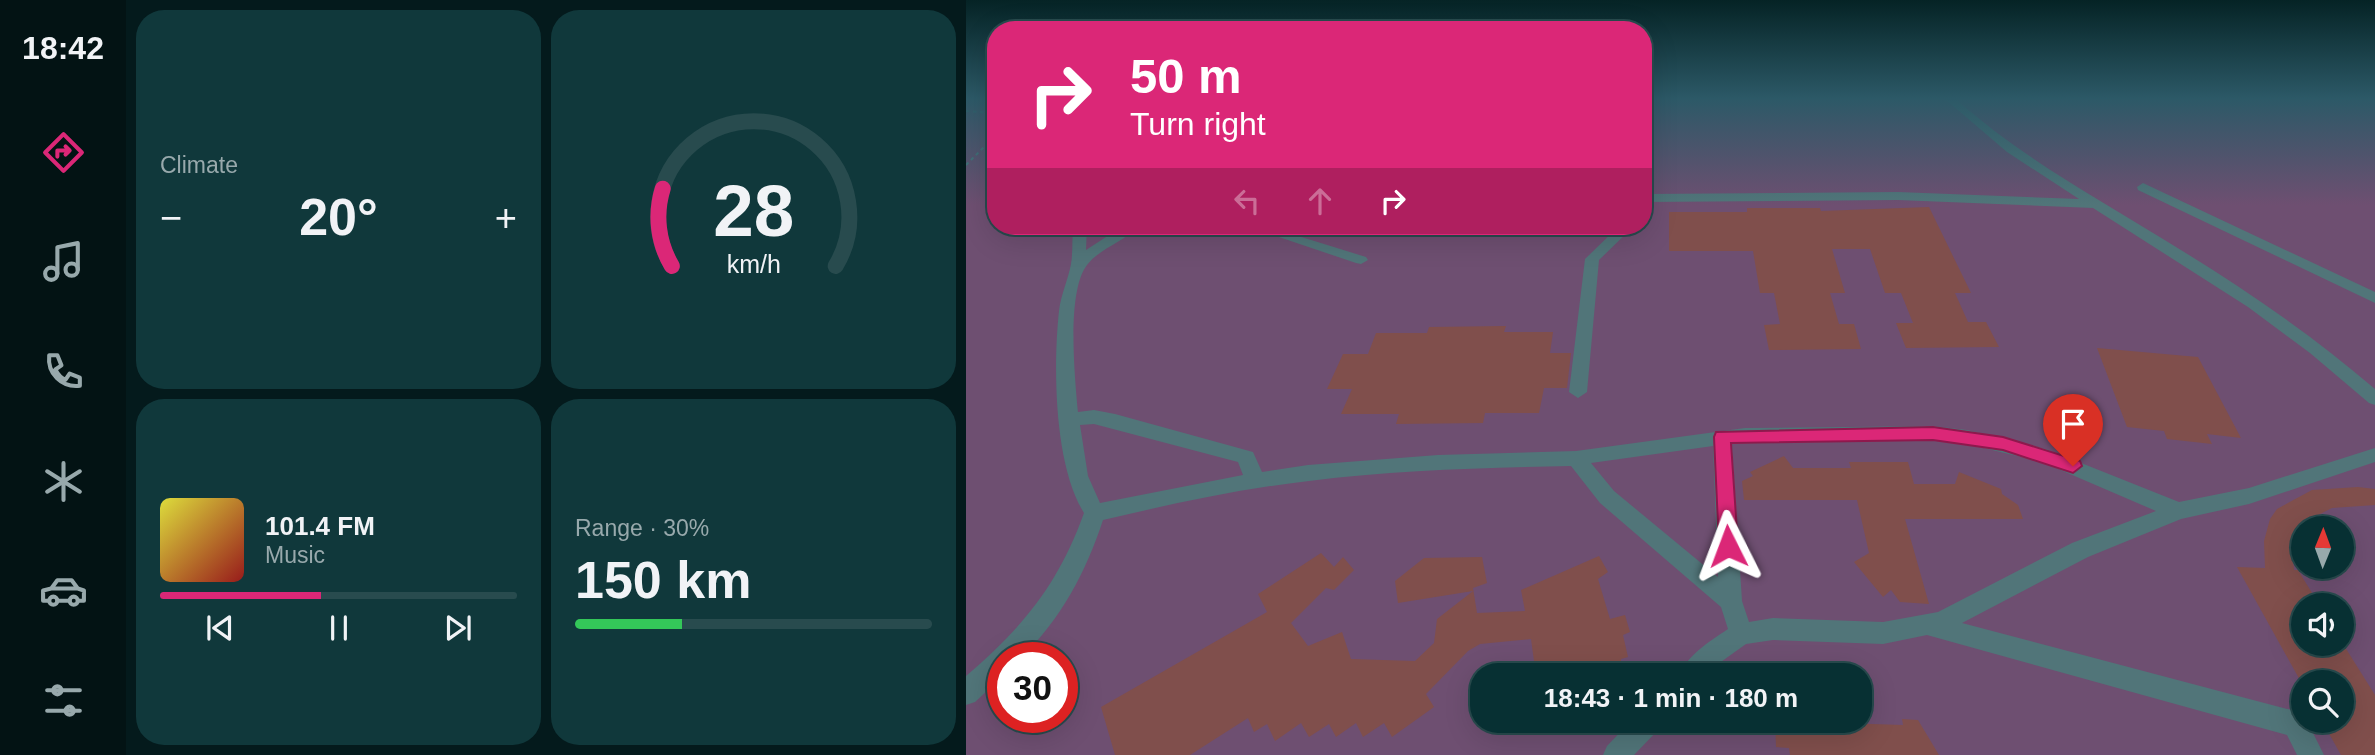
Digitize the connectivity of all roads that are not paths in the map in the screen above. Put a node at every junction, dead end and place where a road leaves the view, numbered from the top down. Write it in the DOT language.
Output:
graph roads {
  1 [pos="1993,134"];
  2 [pos="2143,187"];
  3 [pos="1652,198"];
  4 [pos="2096,204"];
  5 [pos="1080,235"];
  6 [pos="1120,235"];
  7 [pos="1282,235"];
  8 [pos="1617,235"];
  9 [pos="1361,260"];
  10 [pos="1078,267"];
  11 [pos="2375,298"];
  12 [pos="1578,392"];
  13 [pos="2375,399"];
  14 [pos="1071,419"];
  15 [pos="1722,437"];
  16 [pos="2375,455"];
  17 [pos="1576,458"];
  18 [pos="1255,481"];
  19 [pos="2178,511"];
  20 [pos="1095,513"];
  21 [pos="1731,601"];
  22 [pos="1928,625"];
  23 [pos="1741,634"];
  24 [pos="1020,642"];
  25 [pos="1703,663"];
  26 [pos="987,675"];
  27 [pos="966,694"];
  28 [pos="1637,733"];
  29 [pos="1616,755"];
  30 [pos="2311,755"];
  1 -- 4 [label="street"];
  2 -- 11 [label="street"];
  3 -- 4 [label="street"];
  4 -- 13 [label="street"];
  5 -- 10 [label="street"];
  6 -- 10 [label="street"];
  7 -- 9 [label="street"];
  8 -- 12 [label="street"];
  10 -- 14 [label="street"];
  14 -- 18 [label="street"];
  14 -- 20 [label="street"];
  15 -- 17 [label="street"];
  15 -- 19 [label="street"];
  15 -- 21 [label="street"];
  16 -- 19 [label="street"];
  17 -- 18 [label="street"];
  17 -- 21 [label="street"];
  18 -- 20 [label="street"];
  19 -- 22 [label="street"];
  20 -- 24 [label="street"];
  21 -- 23 [label="street"];
  22 -- 23 [label="street"];
  22 -- 30 [label="street"];
  23 -- 25 [label="street"];
  26 -- 27 [label="street"];
  28 -- 29 [label="street"];
}
